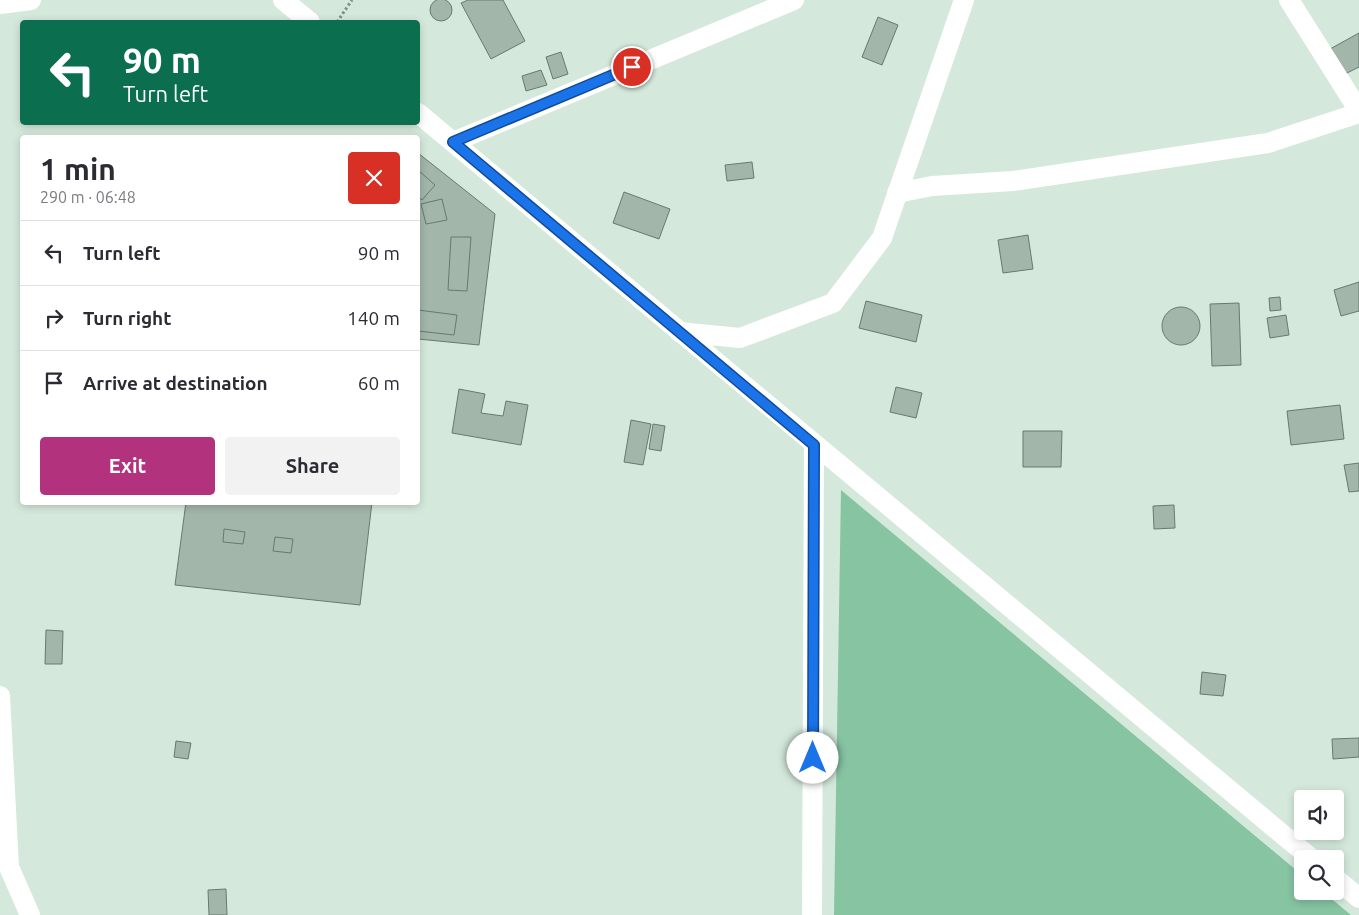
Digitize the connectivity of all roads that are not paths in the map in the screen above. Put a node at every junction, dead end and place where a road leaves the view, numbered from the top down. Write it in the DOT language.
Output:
graph roads {
  1 [pos="31,0"];
  2 [pos="283,0"];
  3 [pos="794,0"];
  4 [pos="964,0"];
  5 [pos="1289,0"];
  6 [pos="0,4"];
  7 [pos="308,20"];
  8 [pos="1359,112"];
  9 [pos="420,115"];
  10 [pos="453,142"];
  11 [pos="897,193"];
  12 [pos="679,332"];
  13 [pos="814,445"];
  14 [pos="0,696"];
  15 [pos="1301,850"];
  16 [pos="4,874"];
  17 [pos="1344,886"];
  18 [pos="1359,898"];
  19 [pos="30,915"];
  20 [pos="812,915"];
  1 -- 6 [label="street"];
  2 -- 7 [label="street"];
  3 -- 10 [label="street"];
  4 -- 11 [label="street"];
  5 -- 8 [label="street"];
  8 -- 11 [label="street"];
  9 -- 10 [label="street"];
  10 -- 12 [label="street"];
  11 -- 12 [label="street"];
  12 -- 13 [label="street"];
  13 -- 15 [label="street"];
  13 -- 20 [label="street"];
  14 -- 16 [label="street"];
  16 -- 19 [label="street"];
  17 -- 18 [label="street"];
}
